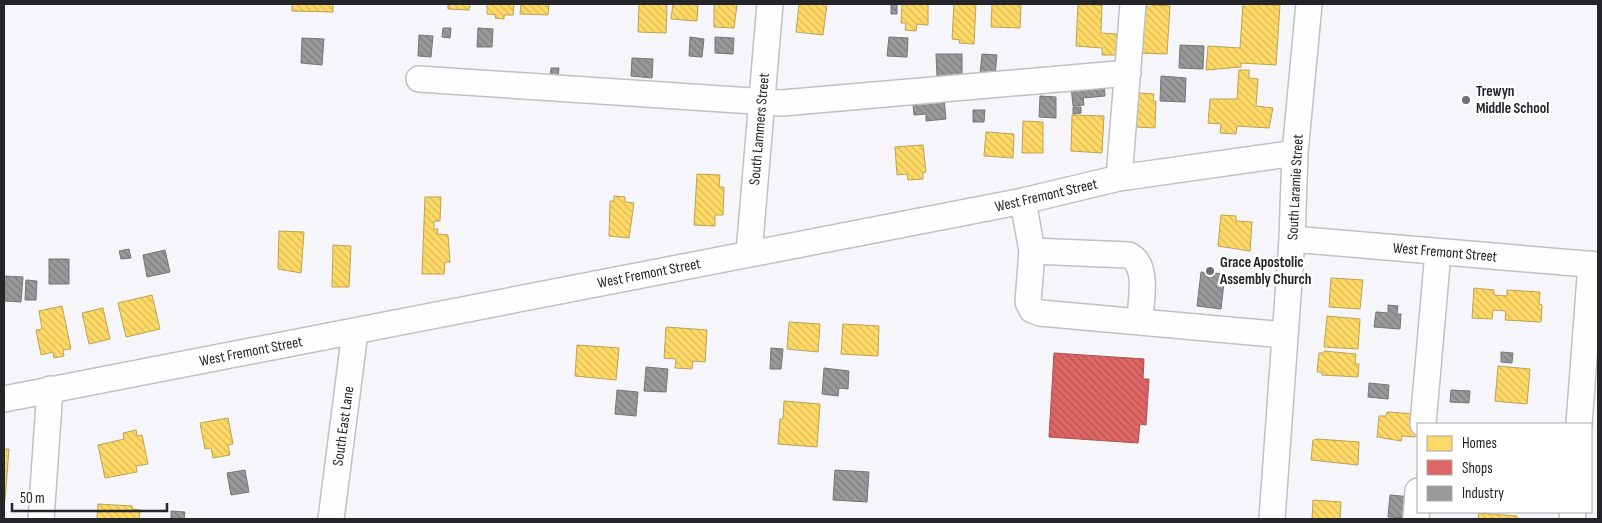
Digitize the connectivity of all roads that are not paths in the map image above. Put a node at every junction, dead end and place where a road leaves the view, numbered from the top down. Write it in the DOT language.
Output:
graph roads {
  1 [pos="770,4"];
  2 [pos="1133,4"];
  3 [pos="1309,4"];
  4 [pos="1128,73"];
  5 [pos="419,79"];
  6 [pos="762,102"];
  7 [pos="1295,153"];
  8 [pos="1119,178"];
  9 [pos="1023,201"];
  10 [pos="1292,240"];
  11 [pos="1032,251"];
  12 [pos="1438,252"];
  13 [pos="749,253"];
  14 [pos="1594,264"];
  15 [pos="1140,322"];
  16 [pos="355,332"];
  17 [pos="1285,335"];
  18 [pos="50,390"];
  19 [pos="4,399"];
  20 [pos="1423,423"];
  21 [pos="1579,423"];
  22 [pos="1417,505"];
  23 [pos="41,519"];
  24 [pos="331,519"];
  25 [pos="1272,519"];
  26 [pos="1416,519"];
  1 -- 6 [label="street, South Lammers Street"];
  2 -- 4 [label="street"];
  3 -- 7 [label="street, South Laramie Street"];
  4 -- 6 [label="street"];
  4 -- 8 [label="street"];
  5 -- 6 [label="street"];
  6 -- 13 [label="street, South Lammers Street"];
  7 -- 8 [label="street, West Fremont Street"];
  7 -- 10 [label="street, South Laramie Street"];
  8 -- 9 [label="street, West Fremont Street"];
  9 -- 11 [label="street"];
  9 -- 13 [label="street, West Fremont Street"];
  10 -- 12 [label="street, West Fremont Street"];
  10 -- 17 [label="street, South Laramie Street"];
  11 -- 15 [label="street"];
  11 -- 15 [label="street"];
  12 -- 14 [label="street, West Fremont Street"];
  12 -- 20 [label="street"];
  13 -- 16 [label="street, West Fremont Street"];
  14 -- 21 [label="street"];
  15 -- 17 [label="street"];
  16 -- 18 [label="street, West Fremont Street"];
  16 -- 24 [label="street, South East Lane"];
  17 -- 25 [label="street, South Laramie Street"];
  18 -- 19 [label="street, West Fremont Street"];
  18 -- 23 [label="street"];
  22 -- 26 [label="street"];
}
